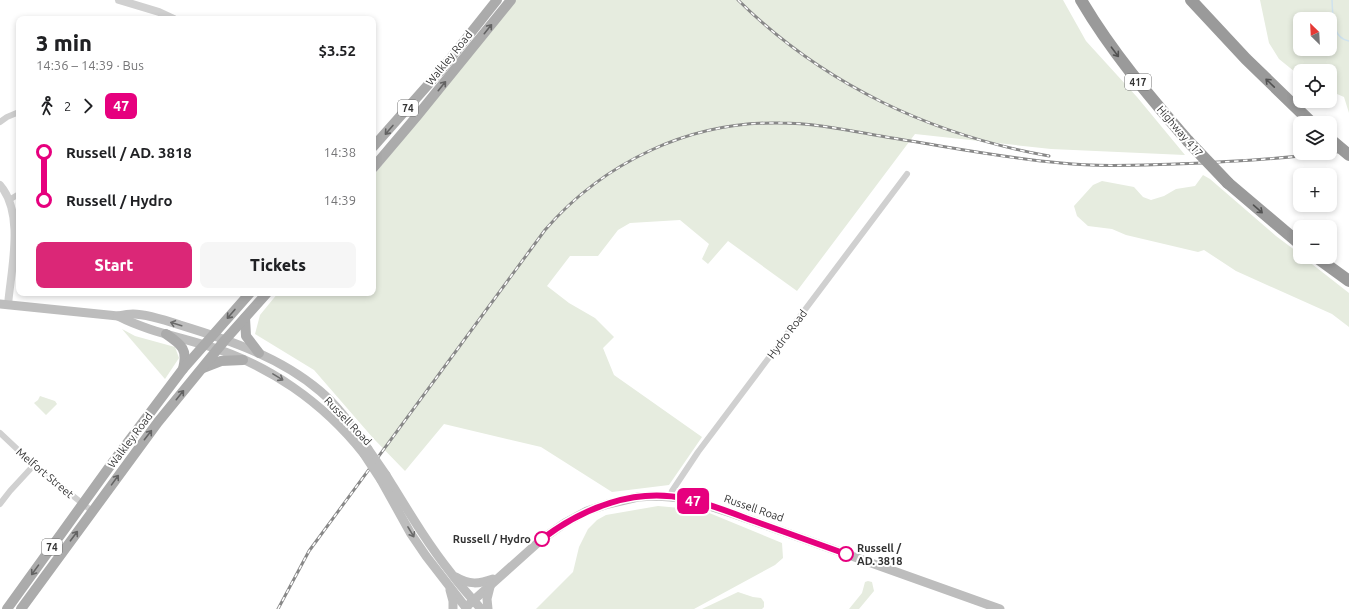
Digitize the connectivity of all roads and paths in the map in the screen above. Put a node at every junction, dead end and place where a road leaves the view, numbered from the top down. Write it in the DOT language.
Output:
graph roads {
  1 [pos="119,0"];
  2 [pos="511,0"];
  3 [pos="1078,0"];
  4 [pos="1082,0"];
  5 [pos="1191,0"];
  6 [pos="494,4"];
  7 [pos="167,16"];
  8 [pos="1093,20"];
  9 [pos="471,41"];
  10 [pos="16,113"];
  11 [pos="1305,116"];
  12 [pos="0,122"];
  13 [pos="376,144"];
  14 [pos="1337,145"];
  15 [pos="1349,155"];
  16 [pos="376,164"];
  17 [pos="907,174"];
  18 [pos="0,185"];
  19 [pos="16,196"];
  20 [pos="9,200"];
  21 [pos="1293,238"];
  22 [pos="1326,264"];
  23 [pos="1349,281"];
  24 [pos="247,296"];
  25 [pos="264,296"];
  26 [pos="4,304"];
  27 [pos="118,316"];
  28 [pos="245,318"];
  29 [pos="166,334"];
  30 [pos="213,335"];
  31 [pos="225,340"];
  32 [pos="205,345"];
  33 [pos="218,350"];
  34 [pos="259,353"];
  35 [pos="243,360"];
  36 [pos="183,369"];
  37 [pos="202,369"];
  38 [pos="0,432"];
  39 [pos="366,451"];
  40 [pos="34,465"];
  41 [pos="384,477"];
  42 [pos="670,496"];
  43 [pos="0,504"];
  44 [pos="83,504"];
  45 [pos="92,511"];
  46 [pos="451,574"];
  47 [pos="500,576"];
  48 [pos="491,583"];
  49 [pos="449,586"];
  50 [pos="473,600"];
  51 [pos="466,608"];
  52 [pos="7,609"];
  53 [pos="21,609"];
  54 [pos="453,609"];
  55 [pos="481,609"];
  56 [pos="488,609"];
  57 [pos="1000,609"];
  1 -- 7 [label="street"];
  9 -- 2 [label="main road, Walkley Road / 74, one-way"];
  3 -- 8 [label="highway"];
  4 -- 8 [label="highway, Highway 417 / 417"];
  11 -- 5 [label="highway, one-way"];
  6 -- 9 [label="main road, Walkley Road / 74"];
  8 -- 21 [label="highway, Highway 417 / 417, one-way, bridge"];
  9 -- 13 [label="main road, Walkley Road / 74, one-way"];
  16 -- 9 [label="main road, Walkley Road / 74, one-way"];
  10 -- 12 [label="street"];
  14 -- 15 [label="highway, bridge"];
  17 -- 42 [label="street, Hydro Road"];
  18 -- 20 [label="street"];
  19 -- 20 [label="street"];
  20 -- 26 [label="street"];
  22 -- 23 [label="highway"];
  24 -- 30 [label="main road, Walkley Road / 74, one-way"];
  25 -- 28 [label="main road, Walkley Road / 74"];
  26 -- 27 [label="main road, Russell Road"];
  27 -- 29 [label="main road, Russell Road"];
  30 -- 27 [label="main road, Russell Road, one-way"];
  28 -- 31 [label="main road, Walkley Road / 74"];
  28 -- 34 [label="main road"];
  29 -- 32 [label="main road, Russell Road"];
  29 -- 36 [label="main road"];
  30 -- 31 [label="main road, Russell Road"];
  30 -- 32 [label="main road, Walkley Road / 74"];
  31 -- 33 [label="main road, Walkley Road / 74"];
  31 -- 34 [label="main road, Russell Road"];
  32 -- 33 [label="main road, Russell Road"];
  32 -- 36 [label="main road, Walkley Road / 74"];
  33 -- 35 [label="main road, Russell Road"];
  33 -- 37 [label="main road, Walkley Road / 74"];
  34 -- 39 [label="main road, Russell Road"];
  35 -- 37 [label="main road"];
  35 -- 39 [label="main road, Russell Road, one-way"];
  36 -- 44 [label="main road, Walkley Road / 74"];
  45 -- 37 [label="main road, Walkley Road / 74, one-way"];
  38 -- 40 [label="street, Melfort Street"];
  39 -- 41 [label="main road, Russell Road, bridge"];
  40 -- 43 [label="street"];
  40 -- 44 [label="street, Melfort Street"];
  41 -- 46 [label="main road, Russell Road"];
  41 -- 49 [label="main road, Russell Road, one-way"];
  42 -- 47 [label="main road, Russell Road"];
  42 -- 57 [label="main road, Russell Road"];
  44 -- 45 [label="street, Melfort Street"];
  44 -- 52 [label="main road, Walkley Road / 74, one-way"];
  53 -- 45 [label="main road, Walkley Road / 74, one-way"];
  46 -- 47 [label="main road"];
  46 -- 50 [label="main road, Russell Road"];
  47 -- 48 [label="main road, Russell Road"];
  48 -- 50 [label="main road, Russell Road"];
  48 -- 56 [label="main road"];
  49 -- 51 [label="main road, Russell Road"];
  49 -- 54 [label="main road"];
  50 -- 51 [label="main road, Russell Road"];
  50 -- 55 [label="main road"];
}
